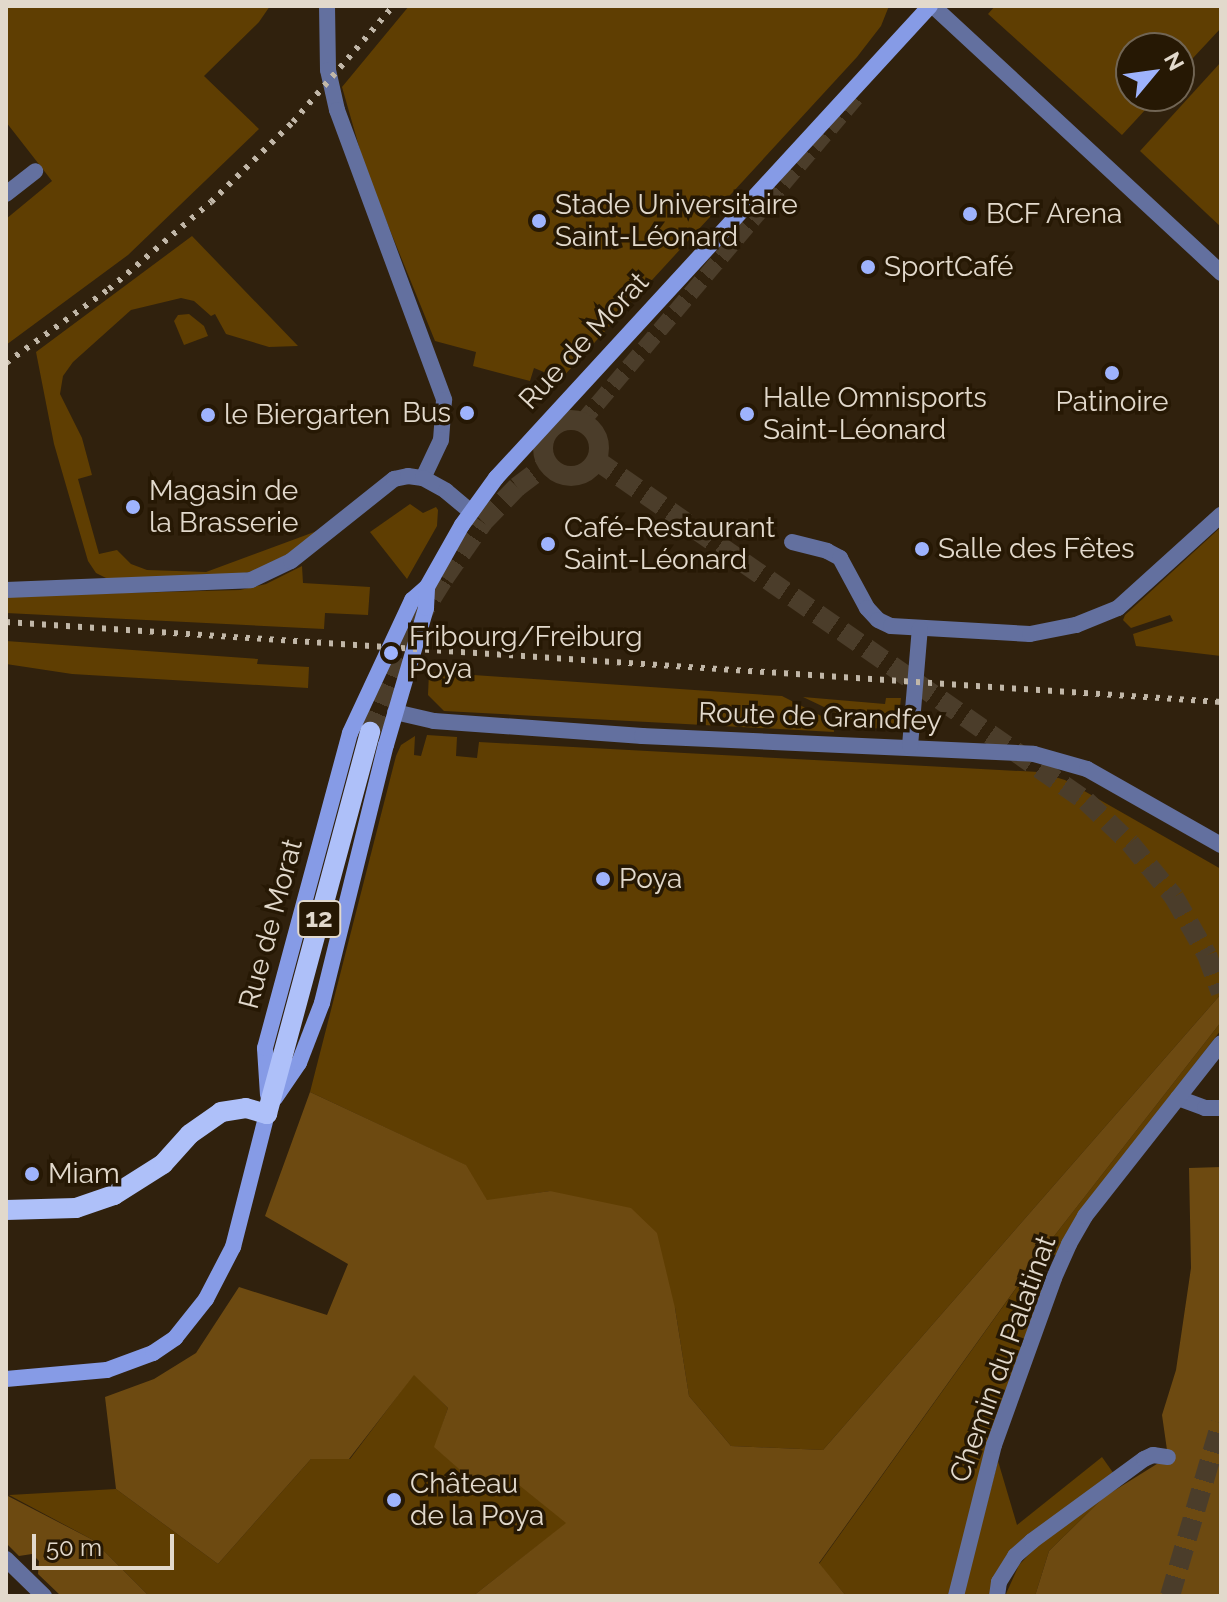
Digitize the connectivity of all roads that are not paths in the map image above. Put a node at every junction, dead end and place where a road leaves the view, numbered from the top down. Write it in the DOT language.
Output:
graph roads {
  1 [pos="327,6"];
  2 [pos="931,6"];
  3 [pos="35,171"];
  4 [pos="6,194"];
  5 [pos="1221,273"];
  6 [pos="423,478"];
  7 [pos="471,512"];
  8 [pos="1221,515"];
  9 [pos="792,542"];
  10 [pos="427,587"];
  11 [pos="6,590"];
  12 [pos="920,628"];
  13 [pos="395,712"];
  14 [pos="370,732"];
  15 [pos="910,746"];
  16 [pos="1221,845"];
  17 [pos="1221,1043"];
  18 [pos="1178,1098"];
  19 [pos="1221,1108"];
  20 [pos="268,1110"];
  21 [pos="6,1210"];
  22 [pos="6,1379"];
  23 [pos="1168,1457"];
  24 [pos="6,1559"];
  25 [pos="44,1596"];
  26 [pos="956,1596"];
  27 [pos="997,1596"];
  1 -- 6 [label="street"];
  2 -- 5 [label="street"];
  2 -- 7 [label="main road, Rue de Morat"];
  3 -- 4 [label="street"];
  6 -- 7 [label="street"];
  6 -- 11 [label="street"];
  7 -- 10 [label="main road, Rue de Morat"];
  8 -- 12 [label="street"];
  9 -- 12 [label="street"];
  10 -- 13 [label="main road, Rue de Morat"];
  10 -- 20 [label="main road, Rue de Morat"];
  12 -- 15 [label="street"];
  13 -- 15 [label="street, Route de Grandfey"];
  13 -- 20 [label="main road, Rue de Morat"];
  14 -- 20 [label="main road, 12"];
  15 -- 16 [label="street, Route de Grandfey"];
  17 -- 18 [label="street, Chemin du Palatinat"];
  18 -- 19 [label="street"];
  18 -- 26 [label="street, Chemin du Palatinat"];
  20 -- 21 [label="main road"];
  20 -- 22 [label="main road, Rue de Morat"];
  23 -- 27 [label="street"];
  24 -- 25 [label="street"];
}
